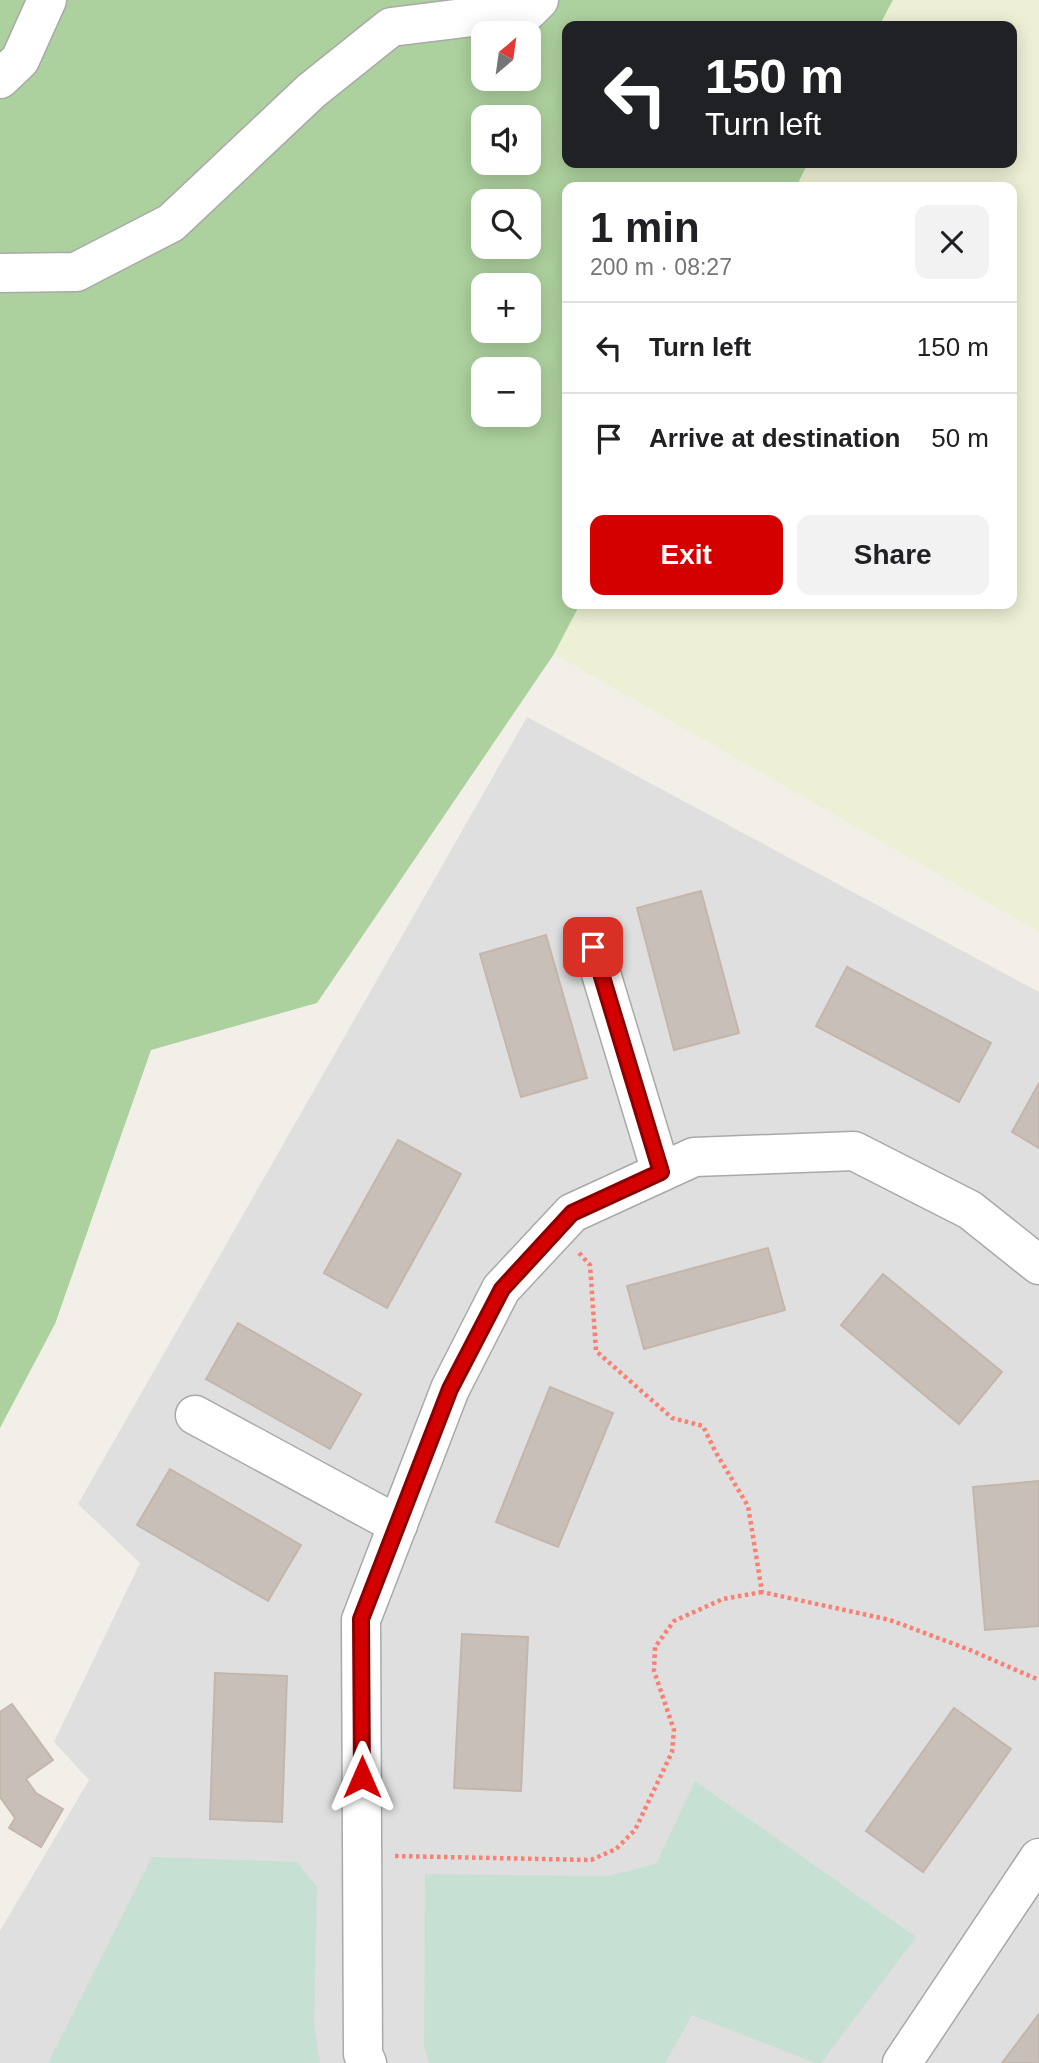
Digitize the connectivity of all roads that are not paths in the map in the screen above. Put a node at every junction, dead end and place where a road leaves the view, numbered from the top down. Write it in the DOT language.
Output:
graph roads {
  1 [pos="47,0"];
  2 [pos="539,0"];
  3 [pos="0,79"];
  4 [pos="0,273"];
  5 [pos="593,947"];
  6 [pos="661,1172"];
  7 [pos="1039,1265"];
  8 [pos="195,1415"];
  9 [pos="398,1525"];
  10 [pos="1039,1858"];
  11 [pos="367,2063"];
  12 [pos="902,2063"];
  1 -- 3 [label="street"];
  2 -- 4 [label="street"];
  5 -- 6 [label="street"];
  6 -- 7 [label="street"];
  6 -- 9 [label="street"];
  8 -- 9 [label="street"];
  9 -- 11 [label="street"];
  10 -- 12 [label="street"];
}
